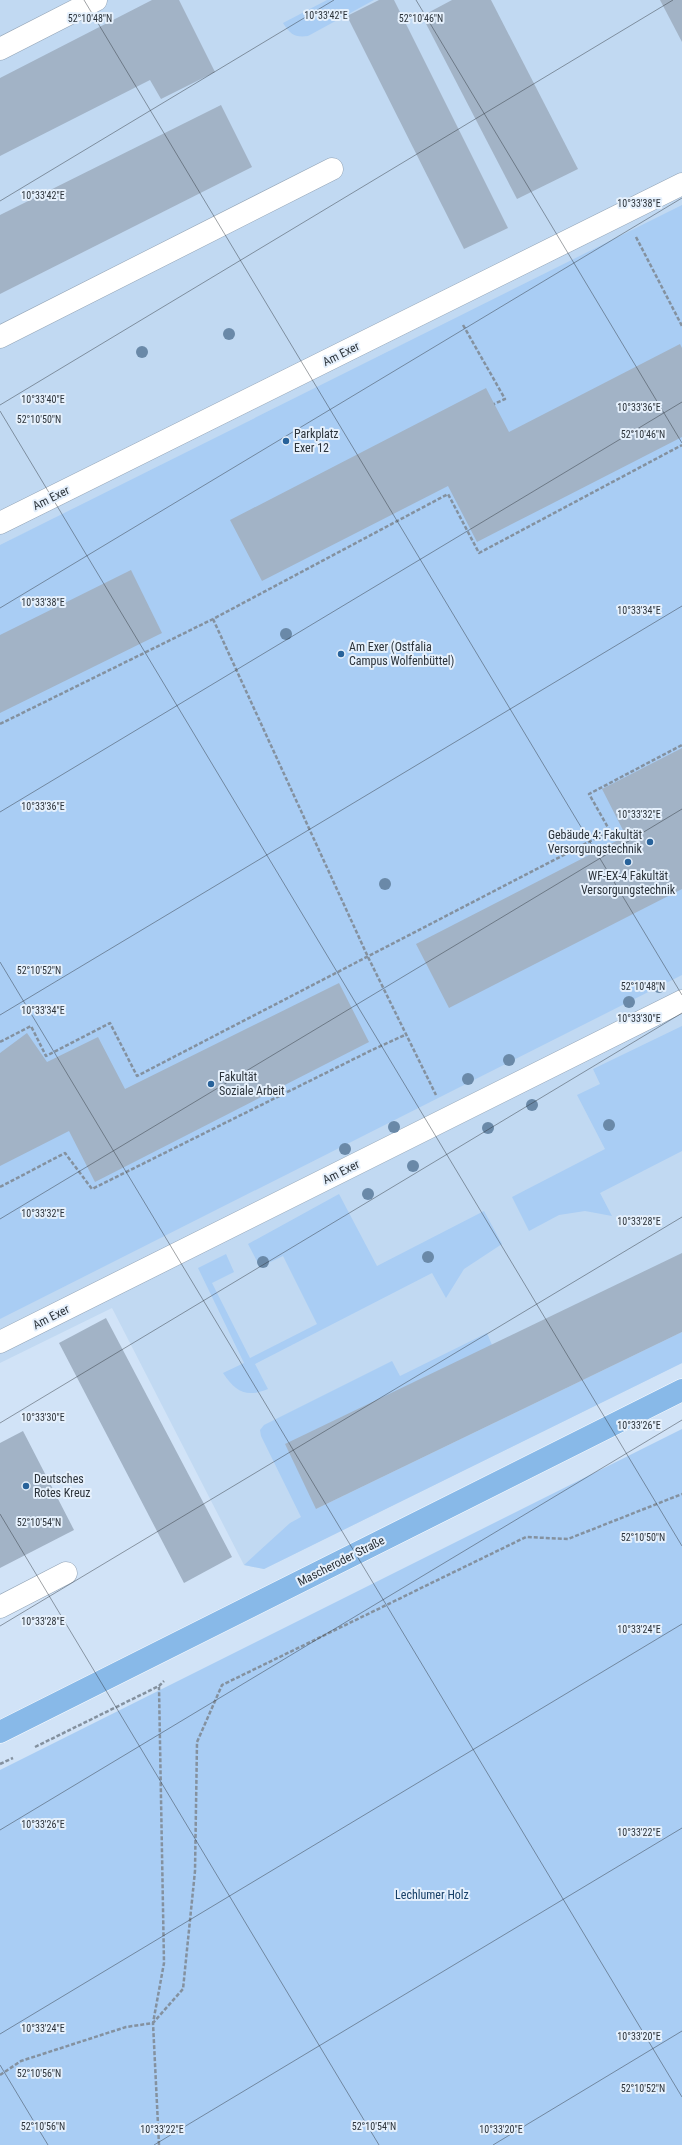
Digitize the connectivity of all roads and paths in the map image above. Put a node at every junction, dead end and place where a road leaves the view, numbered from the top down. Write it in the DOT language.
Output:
graph roads {
  1 [pos="96,0"];
  2 [pos="0,49"];
  3 [pos="332,169"];
  4 [pos="682,184"];
  5 [pos="624,213"];
  6 [pos="449,301"];
  7 [pos="682,326"];
  8 [pos="0,337"];
  9 [pos="494,404"];
  10 [pos="682,446"];
  11 [pos="0,523"];
  12 [pos="213,619"];
  13 [pos="0,724"];
  14 [pos="682,745"];
  15 [pos="635,769"];
  16 [pos="641,769"];
  17 [pos="368,957"];
  18 [pos="682,1001"];
  19 [pos="405,1035"];
  20 [pos="0,1042"];
  21 [pos="448,1120"];
  22 [pos="0,1187"];
  23 [pos="0,1342"];
  24 [pos="682,1390"];
  25 [pos="682,1494"];
  26 [pos="66,1573"];
  27 [pos="0,1607"];
  28 [pos="0,1732"];
  29 [pos="28,1751"];
  30 [pos="14,1758"];
  31 [pos="0,1764"];
  32 [pos="153,2023"];
  33 [pos="0,2075"];
  34 [pos="159,2145"];
  1 -- 2 [label="street"];
  3 -- 8 [label="street"];
  4 -- 5 [label="street, Am Exer"];
  5 -- 6 [label="street, Am Exer"];
  5 -- 7 [label="path"];
  6 -- 9 [label="path"];
  6 -- 11 [label="street, Am Exer"];
  10 -- 12 [label="path"];
  12 -- 13 [label="path"];
  12 -- 17 [label="path"];
  14 -- 15 [label="path"];
  15 -- 16 [label="path"];
  15 -- 17 [label="path"];
  17 -- 19 [label="path"];
  17 -- 20 [label="path"];
  18 -- 21 [label="street, Am Exer"];
  19 -- 21 [label="path"];
  19 -- 22 [label="path"];
  21 -- 23 [label="street, Am Exer"];
  24 -- 28 [label="main road, Mascheroder Straße"];
  25 -- 32 [label="path"];
  26 -- 27 [label="street"];
  29 -- 32 [label="path"];
  30 -- 31 [label="path"];
  32 -- 33 [label="path"];
  32 -- 34 [label="path"];
}
